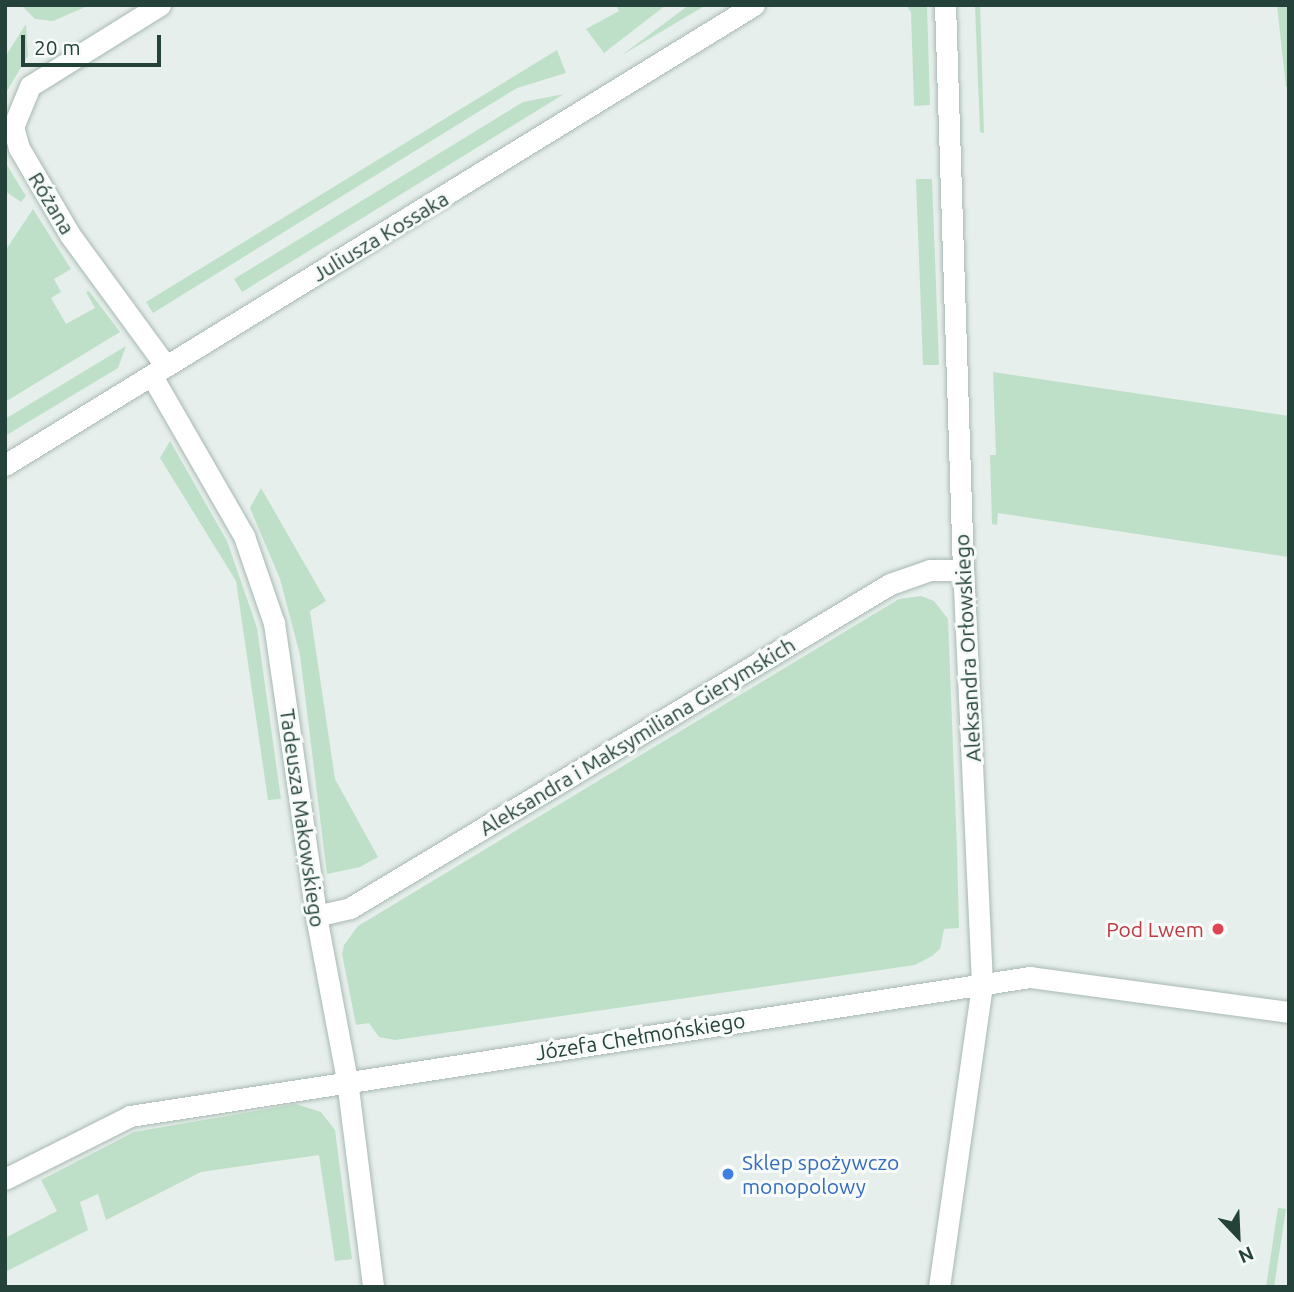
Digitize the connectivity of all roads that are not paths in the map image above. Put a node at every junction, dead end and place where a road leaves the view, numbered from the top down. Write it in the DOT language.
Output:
graph roads {
  1 [pos="160,5"];
  2 [pos="754,5"];
  3 [pos="945,5"];
  4 [pos="159,371"];
  5 [pos="5,465"];
  6 [pos="963,570"];
  7 [pos="316,916"];
  8 [pos="982,984"];
  9 [pos="1289,1012"];
  10 [pos="347,1080"];
  11 [pos="5,1179"];
  12 [pos="373,1287"];
  13 [pos="939,1287"];
  1 -- 4 [label="street, Różana"];
  2 -- 4 [label="street, Juliusza Kossaka"];
  3 -- 6 [label="street, Aleksandra Orłowskiego"];
  4 -- 5 [label="street, Juliusza Kossaka"];
  4 -- 7 [label="street, Tadeusza Makowskiego"];
  6 -- 7 [label="street, Aleksandra i Maksymiliana Gierymskich"];
  6 -- 8 [label="street, Aleksandra Orłowskiego"];
  7 -- 10 [label="street, Tadeusza Makowskiego"];
  8 -- 9 [label="street, Józefa Chełmońskiego"];
  8 -- 10 [label="street, Józefa Chełmońskiego"];
  8 -- 13 [label="street, Aleksandra Orłowskiego"];
  10 -- 11 [label="street, Józefa Chełmońskiego"];
  10 -- 12 [label="street, Tadeusza Makowskiego"];
}
